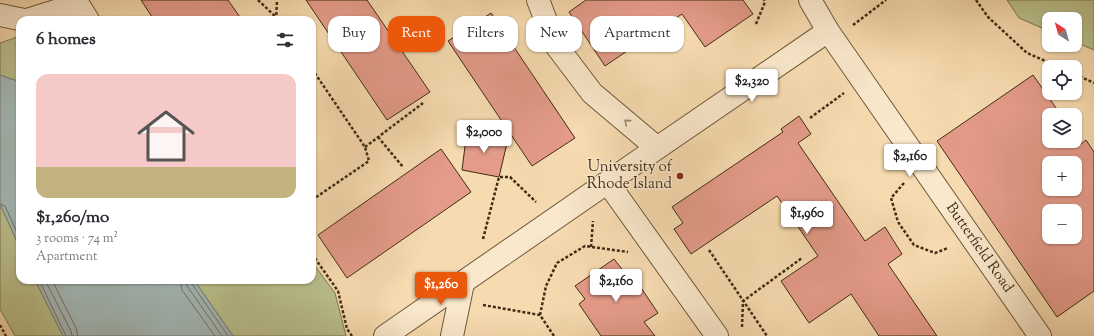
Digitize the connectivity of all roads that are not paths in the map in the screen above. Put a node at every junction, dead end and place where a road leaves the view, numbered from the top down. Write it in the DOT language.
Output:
graph roads {
  1 [pos="538,0"];
  2 [pos="810,0"];
  3 [pos="0,15"];
  4 [pos="38,16"];
  5 [pos="86,16"];
  6 [pos="16,18"];
  7 [pos="828,31"];
  8 [pos="656,148"];
  9 [pos="608,183"];
  10 [pos="461,292"];
  11 [pos="385,336"];
  12 [pos="452,336"];
  13 [pos="717,336"];
  14 [pos="1040,336"];
  8 -- 1 [label="street, one-way"];
  2 -- 7 [label="street, Butterfield Road"];
  3 -- 6 [label="street"];
  4 -- 5 [label="street"];
  7 -- 8 [label="street"];
  7 -- 14 [label="street, Butterfield Road"];
  8 -- 9 [label="street"];
  9 -- 10 [label="street"];
  9 -- 13 [label="street"];
  10 -- 11 [label="street"];
  10 -- 12 [label="street"];
}
